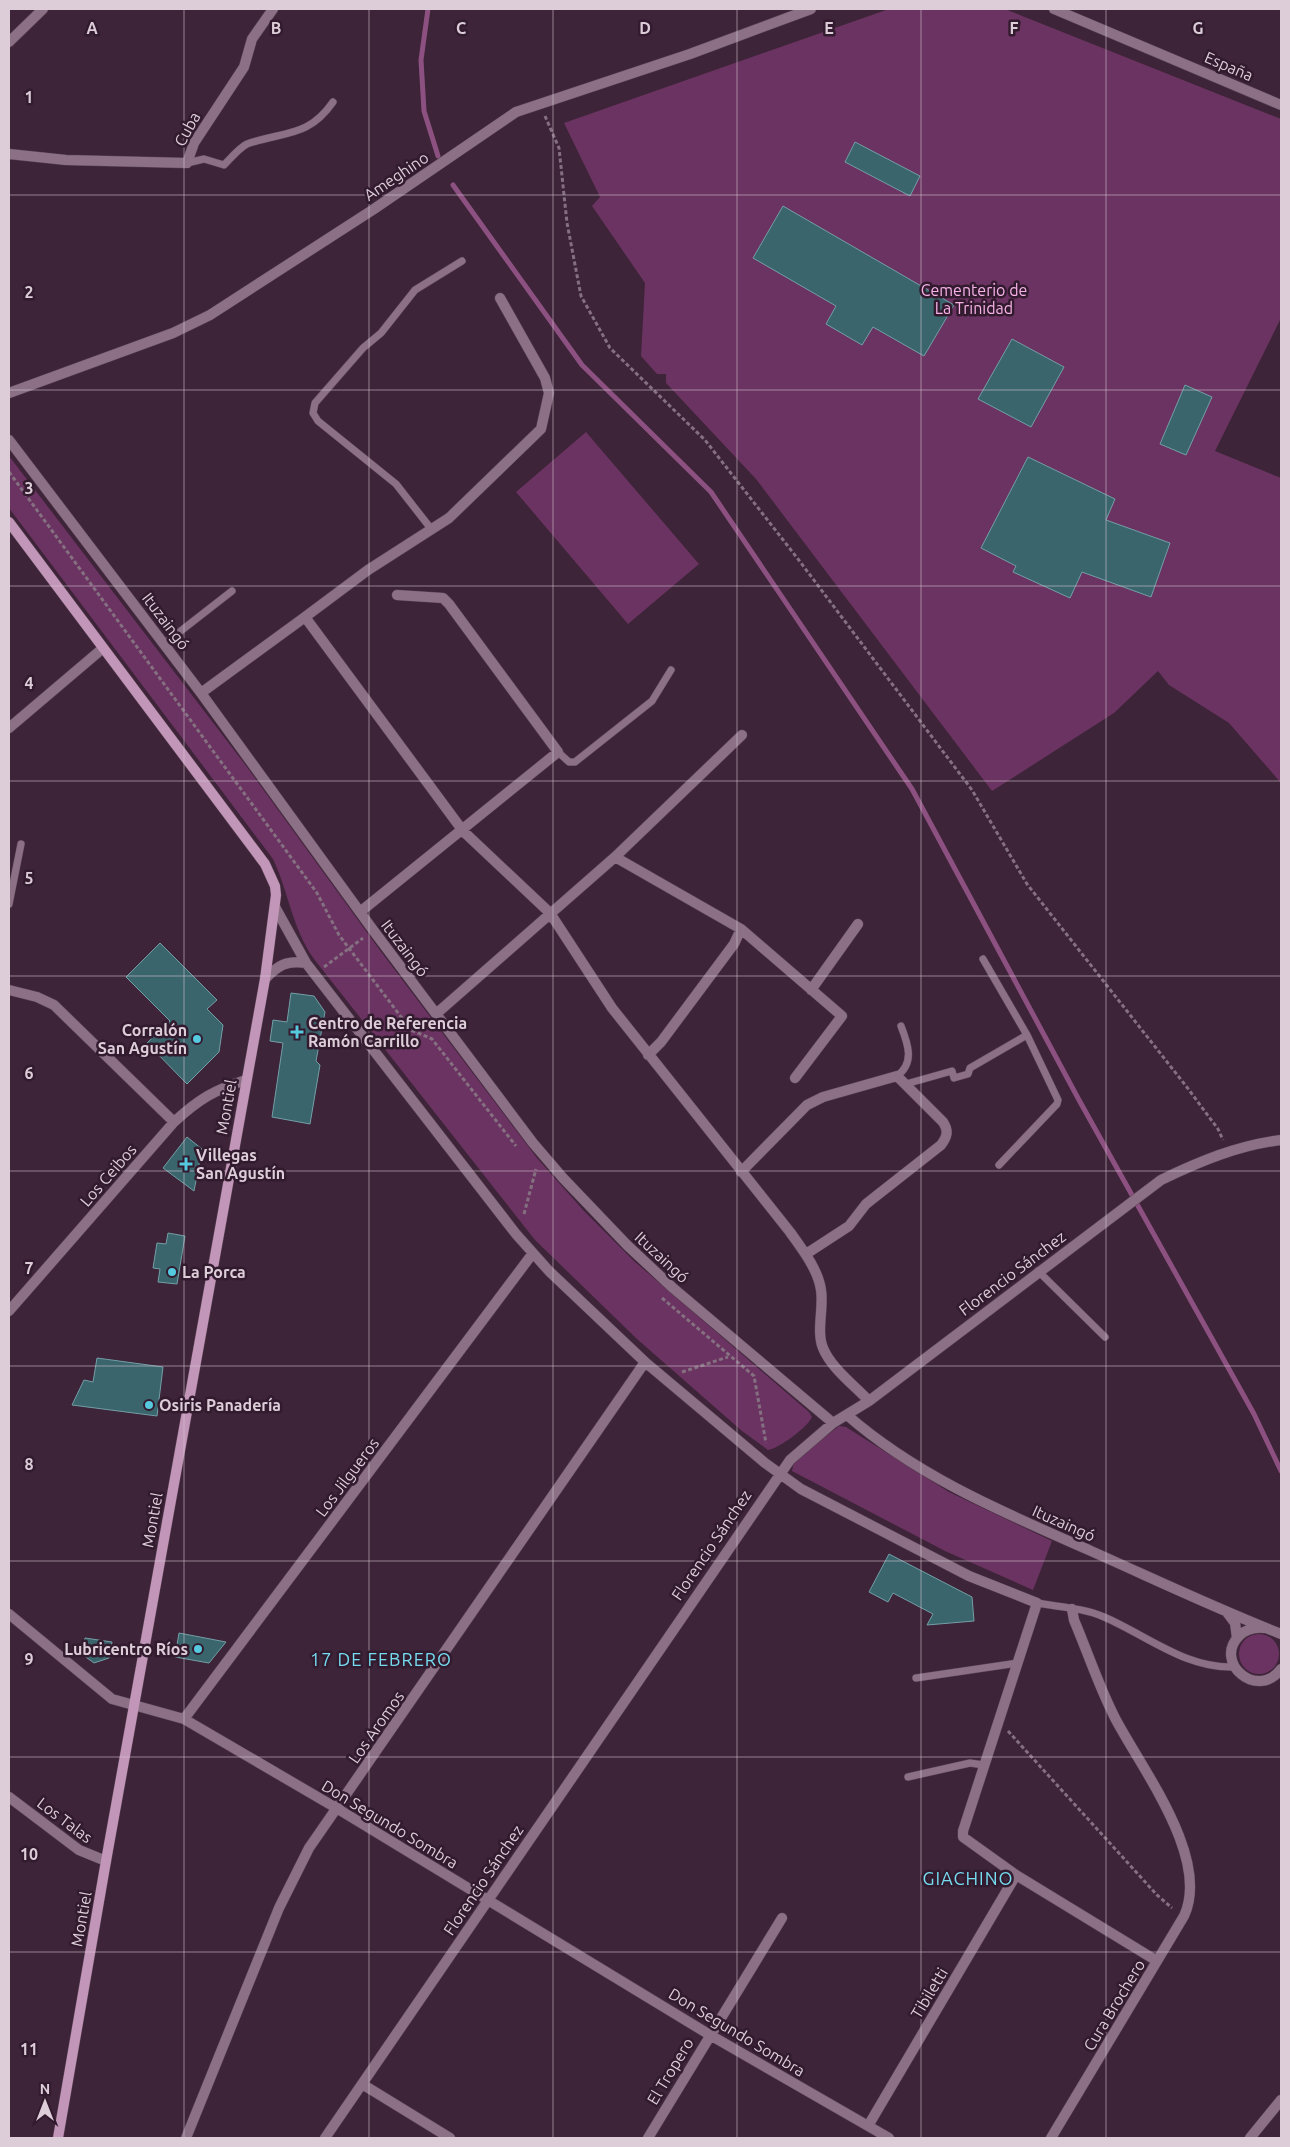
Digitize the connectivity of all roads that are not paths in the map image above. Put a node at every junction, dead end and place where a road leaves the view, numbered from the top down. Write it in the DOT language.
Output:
graph roads {
  1 [pos="44,9"];
  2 [pos="273,9"];
  3 [pos="811,9"];
  4 [pos="1054,9"];
  5 [pos="9,42"];
  6 [pos="333,102"];
  7 [pos="1281,105"];
  8 [pos="9,154"];
  9 [pos="187,163"];
  10 [pos="462,261"];
  11 [pos="500,298"];
  12 [pos="9,393"];
  13 [pos="9,440"];
  14 [pos="9,522"];
  15 [pos="432,530"];
  16 [pos="232,591"];
  17 [pos="397,595"];
  18 [pos="305,617"];
  19 [pos="164,644"];
  20 [pos="102,649"];
  21 [pos="671,670"];
  22 [pos="201,693"];
  23 [pos="10,725"];
  24 [pos="742,735"];
  25 [pos="558,752"];
  26 [pos="463,831"];
  27 [pos="21,844"];
  28 [pos="615,856"];
  29 [pos="9,904"];
  30 [pos="275,907"];
  31 [pos="360,912"];
  32 [pos="550,913"];
  33 [pos="858,924"];
  34 [pos="741,929"];
  35 [pos="983,958"];
  36 [pos="306,963"];
  37 [pos="265,979"];
  38 [pos="9,990"];
  39 [pos="811,990"];
  40 [pos="436,1014"];
  41 [pos="901,1026"];
  42 [pos="1027,1035"];
  43 [pos="648,1054"];
  44 [pos="896,1076"];
  45 [pos="795,1078"];
  46 [pos="246,1080"];
  47 [pos="906,1084"];
  48 [pos="174,1122"];
  49 [pos="1281,1140"];
  50 [pos="999,1165"];
  51 [pos="741,1172"];
  52 [pos="533,1253"];
  53 [pos="806,1254"];
  54 [pos="1038,1271"];
  55 [pos="9,1311"];
  56 [pos="1105,1337"];
  57 [pos="645,1362"];
  58 [pos="869,1401"];
  59 [pos="847,1415"];
  60 [pos="833,1423"];
  61 [pos="779,1473"];
  62 [pos="1037,1603"];
  63 [pos="1072,1609"];
  64 [pos="1226,1610"];
  65 [pos="9,1614"];
  66 [pos="1276,1634"];
  67 [pos="1236,1638"];
  68 [pos="1018,1663"];
  69 [pos="1235,1667"];
  70 [pos="1281,1669"];
  71 [pos="916,1678"];
  72 [pos="134,1707"];
  73 [pos="184,1719"];
  74 [pos="984,1766"];
  75 [pos="908,1777"];
  76 [pos="9,1797"];
  77 [pos="338,1809"];
  78 [pos="106,1861"];
  79 [pos="1016,1875"];
  80 [pos="487,1900"];
  81 [pos="782,1918"];
  82 [pos="1157,1961"];
  83 [pos="710,2034"];
  84 [pos="362,2084"];
  85 [pos="1281,2100"];
  86 [pos="868,2126"];
  87 [pos="58,2138"];
  88 [pos="186,2138"];
  89 [pos="325,2138"];
  90 [pos="450,2138"];
  91 [pos="648,2138"];
  92 [pos="888,2138"];
  93 [pos="1051,2138"];
  94 [pos="1250,2138"];
  1 -- 5 [label="street"];
  2 -- 9 [label="street, Cuba"];
  3 -- 12 [label="street, Ameghino"];
  4 -- 7 [label="street, España"];
  6 -- 9 [label="lane"];
  8 -- 9 [label="street, Cuba"];
  10 -- 15 [label="lane"];
  11 -- 15 [label="street"];
  13 -- 19 [label="street, Ituzaingó"];
  14 -- 20 [label="street"];
  15 -- 18 [label="street"];
  16 -- 19 [label="lane"];
  17 -- 25 [label="street"];
  18 -- 22 [label="street"];
  18 -- 26 [label="street"];
  19 -- 22 [label="street, Ituzaingó"];
  20 -- 23 [label="street"];
  20 -- 30 [label="street"];
  21 -- 25 [label="lane"];
  22 -- 31 [label="street, Ituzaingó"];
  24 -- 28 [label="street"];
  25 -- 26 [label="street"];
  26 -- 31 [label="street"];
  26 -- 32 [label="street"];
  27 -- 29 [label="lane"];
  28 -- 32 [label="street"];
  28 -- 34 [label="street"];
  30 -- 36 [label="street"];
  30 -- 37 [label="street, Montiel"];
  31 -- 40 [label="street, Ituzaingó"];
  32 -- 40 [label="street"];
  32 -- 43 [label="street"];
  33 -- 39 [label="street"];
  34 -- 39 [label="street"];
  34 -- 43 [label="street"];
  35 -- 42 [label="lane"];
  36 -- 37 [label="street"];
  36 -- 52 [label="street"];
  37 -- 46 [label="street, Montiel"];
  38 -- 48 [label="street"];
  39 -- 45 [label="street"];
  40 -- 60 [label="street, Ituzaingó"];
  41 -- 44 [label="lane"];
  42 -- 47 [label="lane"];
  42 -- 50 [label="lane"];
  43 -- 51 [label="street"];
  44 -- 47 [label="street"];
  44 -- 51 [label="street"];
  46 -- 48 [label="street, Los Ceibos"];
  46 -- 72 [label="street, Montiel"];
  47 -- 53 [label="street"];
  48 -- 55 [label="street, Los Ceibos"];
  49 -- 54 [label="street, Florencio Sánchez"];
  51 -- 53 [label="street"];
  52 -- 57 [label="street"];
  52 -- 73 [label="street, Los Jilgueros"];
  53 -- 58 [label="street"];
  54 -- 56 [label="lane"];
  54 -- 58 [label="street, Florencio Sánchez"];
  57 -- 61 [label="street"];
  57 -- 77 [label="street, Los Aromos"];
  58 -- 59 [label="street, Florencio Sánchez"];
  59 -- 60 [label="street, Florencio Sánchez"];
  59 -- 64 [label="street, Ituzaingó"];
  60 -- 61 [label="street, Florencio Sánchez"];
  61 -- 62 [label="street"];
  61 -- 80 [label="street, Florencio Sánchez"];
  62 -- 63 [label="lane"];
  62 -- 68 [label="street"];
  63 -- 69 [label="lane"];
  63 -- 82 [label="street, Cura Brochero"];
  64 -- 66 [label="street, Ituzaingó"];
  64 -- 67 [label="street"];
  65 -- 72 [label="street, Don Segundo Sombra"];
  66 -- 67 [label="street"];
  67 -- 69 [label="street"];
  68 -- 71 [label="lane"];
  68 -- 74 [label="street"];
  69 -- 70 [label="street"];
  72 -- 73 [label="street, Don Segundo Sombra"];
  72 -- 78 [label="street, Montiel"];
  73 -- 77 [label="street, Don Segundo Sombra"];
  74 -- 75 [label="lane"];
  74 -- 79 [label="street"];
  76 -- 78 [label="street, Los Talas"];
  77 -- 80 [label="street, Don Segundo Sombra"];
  77 -- 88 [label="street, Los Aromos"];
  78 -- 87 [label="street, Montiel"];
  79 -- 82 [label="street"];
  79 -- 86 [label="street, Tibiletti"];
  80 -- 83 [label="street, Don Segundo Sombra"];
  80 -- 84 [label="street, Florencio Sánchez"];
  81 -- 83 [label="street, El Tropero"];
  82 -- 93 [label="street, Cura Brochero"];
  83 -- 86 [label="street, Don Segundo Sombra"];
  83 -- 91 [label="street, El Tropero"];
  84 -- 89 [label="street, Florencio Sánchez"];
  84 -- 90 [label="street"];
  85 -- 94 [label="street"];
  86 -- 92 [label="street, Don Segundo Sombra"];
}
